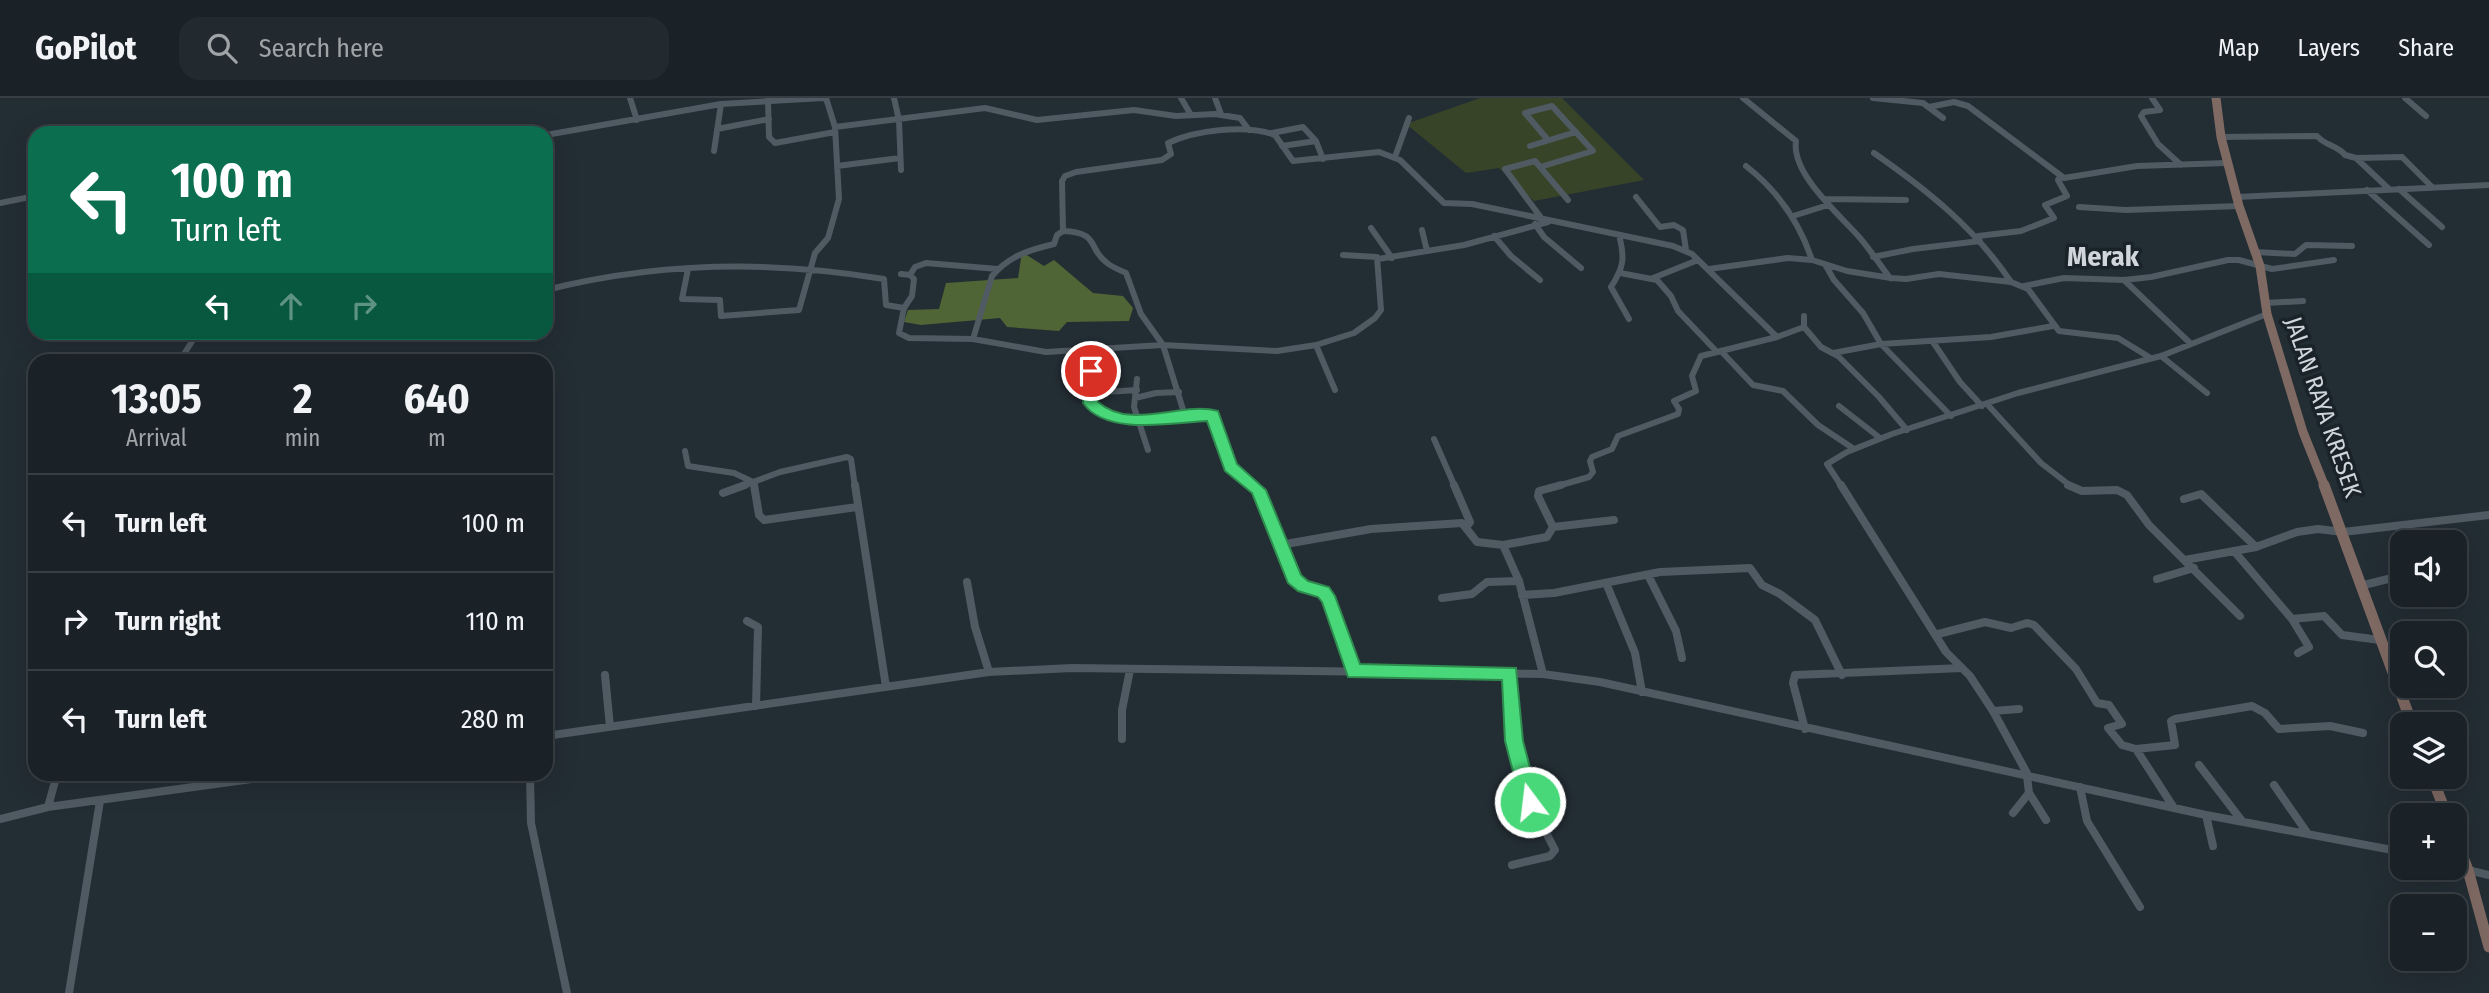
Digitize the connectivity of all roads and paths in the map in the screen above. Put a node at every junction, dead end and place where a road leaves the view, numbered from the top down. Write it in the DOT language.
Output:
graph roads {
  1 [pos="630,98"];
  2 [pos="825,98"];
  3 [pos="894,98"];
  4 [pos="1181,98"];
  5 [pos="1215,98"];
  6 [pos="1743,98"];
  7 [pos="1872,98"];
  8 [pos="2152,98"];
  9 [pos="2216,98"];
  10 [pos="2405,98"];
  11 [pos="768,100"];
  12 [pos="721,104"];
  13 [pos="1929,107"];
  14 [pos="1221,114"];
  15 [pos="1191,115"];
  16 [pos="2427,116"];
  17 [pos="1409,118"];
  18 [pos="1943,118"];
  19 [pos="769,119"];
  20 [pos="637,120"];
  21 [pos="899,120"];
  22 [pos="717,129"];
  23 [pos="835,130"];
  24 [pos="1249,130"];
  25 [pos="1576,132"];
  26 [pos="1272,133"];
  27 [pos="553,134"];
  28 [pos="2221,137"];
  29 [pos="1316,141"];
  30 [pos="1548,141"];
  31 [pos="1282,146"];
  32 [pos="1530,146"];
  33 [pos="714,151"];
  34 [pos="1874,153"];
  35 [pos="1395,157"];
  36 [pos="900,158"];
  37 [pos="2356,158"];
  38 [pos="1323,159"];
  39 [pos="2227,163"];
  40 [pos="2181,165"];
  41 [pos="837,166"];
  42 [pos="1746,166"];
  43 [pos="1540,167"];
  44 [pos="901,170"];
  45 [pos="2060,177"];
  46 [pos="2489,185"];
  47 [pos="2432,187"];
  48 [pos="2399,188"];
  49 [pos="2389,189"];
  50 [pos="2367,190"];
  51 [pos="28,197"];
  52 [pos="1636,197"];
  53 [pos="1568,200"];
  54 [pos="1906,200"];
  55 [pos="2238,201"];
  56 [pos="1827,202"];
  57 [pos="0,203"];
  58 [pos="2079,207"];
  59 [pos="1793,216"];
  60 [pos="1542,219"];
  61 [pos="1552,221"];
  62 [pos="1535,224"];
  63 [pos="2442,227"];
  64 [pos="1371,228"];
  65 [pos="1422,230"];
  66 [pos="1063,231"];
  67 [pos="1619,235"];
  68 [pos="1494,236"];
  69 [pos="1979,239"];
  70 [pos="2429,245"];
  71 [pos="2352,246"];
  72 [pos="1686,250"];
  73 [pos="1427,251"];
  74 [pos="2255,252"];
  75 [pos="1343,256"];
  76 [pos="1392,257"];
  77 [pos="1873,257"];
  78 [pos="1378,259"];
  79 [pos="1698,260"];
  80 [pos="1812,260"];
  81 [pos="2334,260"];
  82 [pos="2260,265"];
  83 [pos="1826,266"];
  84 [pos="1581,268"];
  85 [pos="688,269"];
  86 [pos="998,269"];
  87 [pos="809,270"];
  88 [pos="1709,270"];
  89 [pos="1620,273"];
  90 [pos="901,274"];
  91 [pos="910,275"];
  92 [pos="1653,278"];
  93 [pos="1891,278"];
  94 [pos="1539,280"];
  95 [pos="2124,280"];
  96 [pos="2011,282"];
  97 [pos="2024,286"];
  98 [pos="553,289"];
  99 [pos="2303,301"];
  100 [pos="2265,303"];
  101 [pos="904,308"];
  102 [pos="2267,314"];
  103 [pos="1804,316"];
  104 [pos="1629,319"];
  105 [pos="2053,326"];
  106 [pos="1804,327"];
  107 [pos="1776,337"];
  108 [pos="973,339"];
  109 [pos="1933,342"];
  110 [pos="2190,343"];
  111 [pos="1881,344"];
  112 [pos="1163,345"];
  113 [pos="1316,345"];
  114 [pos="1092,349"];
  115 [pos="1719,351"];
  116 [pos="1833,353"];
  117 [pos="2161,356"];
  118 [pos="2149,357"];
  119 [pos="1137,379"];
  120 [pos="1335,390"];
  121 [pos="1178,392"];
  122 [pos="1090,393"];
  123 [pos="2207,393"];
  124 [pos="1136,394"];
  125 [pos="1984,405"];
  126 [pos="1839,406"];
  127 [pos="1185,416"];
  128 [pos="1951,416"];
  129 [pos="1139,420"];
  130 [pos="1907,430"];
  131 [pos="1880,438"];
  132 [pos="1434,439"];
  133 [pos="1854,449"];
  134 [pos="1148,450"];
  135 [pos="685,451"];
  136 [pos="753,482"];
  137 [pos="723,493"];
  138 [pos="2184,499"];
  139 [pos="857,507"];
  140 [pos="2489,515"];
  141 [pos="1614,520"];
  142 [pos="1467,526"];
  143 [pos="1553,527"];
  144 [pos="2343,532"];
  145 [pos="1280,545"];
  146 [pos="1503,545"];
  147 [pos="2256,547"];
  148 [pos="2234,551"];
  149 [pos="2185,560"];
  150 [pos="2194,568"];
  151 [pos="1648,575"];
  152 [pos="2157,579"];
  153 [pos="2388,579"];
  154 [pos="1519,581"];
  155 [pos="968,582"];
  156 [pos="1606,583"];
  157 [pos="2360,586"];
  158 [pos="1522,595"];
  159 [pos="1442,598"];
  160 [pos="2240,616"];
  161 [pos="2292,619"];
  162 [pos="747,621"];
  163 [pos="1937,634"];
  164 [pos="2380,640"];
  165 [pos="2298,653"];
  166 [pos="1682,658"];
  167 [pos="1962,668"];
  168 [pos="1130,670"];
  169 [pos="1354,671"];
  170 [pos="989,673"];
  171 [pos="1510,673"];
  172 [pos="1542,674"];
  173 [pos="1842,675"];
  174 [pos="605,676"];
  175 [pos="886,687"];
  176 [pos="1642,692"];
  177 [pos="756,706"];
  178 [pos="2019,709"];
  179 [pos="1993,711"];
  180 [pos="2407,712"];
  181 [pos="610,727"];
  182 [pos="1805,729"];
  183 [pos="2363,733"];
  184 [pos="553,735"];
  185 [pos="1122,739"];
  186 [pos="2136,750"];
  187 [pos="2199,765"];
  188 [pos="2028,776"];
  189 [pos="56,781"];
  190 [pos="239,781"];
  191 [pos="530,781"];
  192 [pos="2274,785"];
  193 [pos="2029,793"];
  194 [pos="2082,795"];
  195 [pos="100,801"];
  196 [pos="48,807"];
  197 [pos="2174,808"];
  198 [pos="2014,813"];
  199 [pos="2207,817"];
  200 [pos="0,819"];
  201 [pos="2046,820"];
  202 [pos="2242,821"];
  203 [pos="2309,834"];
  204 [pos="2213,846"];
  205 [pos="2390,850"];
  206 [pos="1512,865"];
  207 [pos="2468,870"];
  208 [pos="2489,875"];
  209 [pos="2140,907"];
  210 [pos="2489,947"];
  211 [pos="69,993"];
  212 [pos="567,993"];
  1 -- 20 [label="street"];
  2 -- 11 [label="street"];
  2 -- 23 [label="street"];
  3 -- 21 [label="street"];
  4 -- 15 [label="street"];
  5 -- 14 [label="street"];
  6 -- 56 [label="street"];
  7 -- 13 [label="street"];
  8 -- 40 [label="street"];
  9 -- 28 [label="main road, JALAN RAYA KRESEK"];
  10 -- 16 [label="street"];
  11 -- 12 [label="street"];
  11 -- 19 [label="street"];
  12 -- 20 [label="street"];
  12 -- 22 [label="street"];
  13 -- 18 [label="street"];
  13 -- 45 [label="street"];
  14 -- 15 [label="street"];
  14 -- 24 [label="street"];
  15 -- 21 [label="street"];
  17 -- 35 [label="street"];
  19 -- 22 [label="street"];
  19 -- 23 [label="street"];
  20 -- 27 [label="street"];
  21 -- 23 [label="street"];
  21 -- 36 [label="street"];
  22 -- 33 [label="street"];
  23 -- 41 [label="street"];
  24 -- 26 [label="street"];
  24 -- 66 [label="street"];
  25 -- 30 [label="street"];
  25 -- 30 [label="street"];
  25 -- 43 [label="street"];
  26 -- 29 [label="street"];
  26 -- 31 [label="street"];
  28 -- 37 [label="street"];
  28 -- 39 [label="main road, JALAN RAYA KRESEK"];
  29 -- 31 [label="street"];
  29 -- 38 [label="street"];
  30 -- 32 [label="street"];
  31 -- 38 [label="street"];
  34 -- 69 [label="street"];
  35 -- 38 [label="street"];
  35 -- 60 [label="street"];
  36 -- 41 [label="street"];
  36 -- 44 [label="street"];
  37 -- 47 [label="street"];
  37 -- 49 [label="street"];
  39 -- 40 [label="street"];
  39 -- 55 [label="main road, JALAN RAYA KRESEK"];
  40 -- 45 [label="street"];
  41 -- 87 [label="street"];
  42 -- 59 [label="street"];
  43 -- 53 [label="street"];
  43 -- 60 [label="street"];
  45 -- 69 [label="street"];
  46 -- 47 [label="street"];
  47 -- 48 [label="street"];
  48 -- 49 [label="street"];
  48 -- 63 [label="street"];
  49 -- 50 [label="street"];
  50 -- 55 [label="street"];
  50 -- 70 [label="street"];
  51 -- 57 [label="street"];
  52 -- 72 [label="street"];
  54 -- 56 [label="street"];
  55 -- 58 [label="street"];
  55 -- 74 [label="main road, JALAN RAYA KRESEK"];
  56 -- 59 [label="street"];
  56 -- 77 [label="street"];
  59 -- 80 [label="street"];
  60 -- 61 [label="street"];
  61 -- 62 [label="street"];
  61 -- 67 [label="street"];
  62 -- 68 [label="street"];
  62 -- 84 [label="street"];
  64 -- 76 [label="street"];
  65 -- 73 [label="street"];
  66 -- 86 [label="street"];
  66 -- 112 [label="street"];
  67 -- 72 [label="street"];
  67 -- 89 [label="street"];
  68 -- 73 [label="street"];
  68 -- 94 [label="street"];
  69 -- 77 [label="street"];
  69 -- 96 [label="street"];
  71 -- 74 [label="street"];
  72 -- 79 [label="street"];
  73 -- 76 [label="street"];
  74 -- 82 [label="main road, JALAN RAYA KRESEK"];
  75 -- 78 [label="street"];
  76 -- 78 [label="street"];
  77 -- 93 [label="street"];
  78 -- 113 [label="street"];
  79 -- 88 [label="street"];
  79 -- 92 [label="street"];
  80 -- 83 [label="street"];
  80 -- 88 [label="street"];
  81 -- 82 [label="street"];
  82 -- 95 [label="street"];
  82 -- 100 [label="main road, JALAN RAYA KRESEK"];
  83 -- 93 [label="street"];
  83 -- 111 [label="street"];
  85 -- 87 [label="street"];
  85 -- 87 [label="street"];
  85 -- 98 [label="street"];
  86 -- 91 [label="street"];
  86 -- 108 [label="street"];
  87 -- 101 [label="street"];
  88 -- 107 [label="street"];
  89 -- 92 [label="street"];
  89 -- 104 [label="street"];
  90 -- 91 [label="street"];
  91 -- 101 [label="street"];
  92 -- 115 [label="street"];
  93 -- 96 [label="street"];
  95 -- 97 [label="street"];
  95 -- 110 [label="street"];
  96 -- 97 [label="street"];
  97 -- 105 [label="street"];
  99 -- 100 [label="street"];
  100 -- 102 [label="main road, JALAN RAYA KRESEK"];
  101 -- 108 [label="street"];
  102 -- 110 [label="street"];
  102 -- 144 [label="main road, JALAN RAYA KRESEK"];
  103 -- 106 [label="street"];
  105 -- 109 [label="street"];
  105 -- 118 [label="street"];
  106 -- 107 [label="street"];
  106 -- 116 [label="street"];
  107 -- 115 [label="street"];
  108 -- 114 [label="street"];
  109 -- 111 [label="street"];
  109 -- 125 [label="street"];
  110 -- 117 [label="street"];
  111 -- 116 [label="street"];
  111 -- 128 [label="street"];
  112 -- 113 [label="street"];
  112 -- 114 [label="street"];
  112 -- 121 [label="street"];
  113 -- 120 [label="street"];
  114 -- 122 [label="street"];
  115 -- 133 [label="street"];
  115 -- 143 [label="street"];
  116 -- 130 [label="street"];
  117 -- 118 [label="street"];
  117 -- 123 [label="street"];
  118 -- 125 [label="street"];
  119 -- 124 [label="street"];
  121 -- 124 [label="street"];
  121 -- 127 [label="street"];
  122 -- 124 [label="street"];
  122 -- 129 [label="street"];
  124 -- 129 [label="street"];
  125 -- 128 [label="street"];
  125 -- 149 [label="street"];
  126 -- 131 [label="street"];
  127 -- 129 [label="street"];
  127 -- 145 [label="street"];
  128 -- 130 [label="street"];
  129 -- 134 [label="street"];
  130 -- 131 [label="street"];
  131 -- 133 [label="street"];
  132 -- 142 [label="street"];
  133 -- 163 [label="street"];
  135 -- 136 [label="street"];
  136 -- 137 [label="street"];
  136 -- 139 [label="street"];
  136 -- 139 [label="street"];
  138 -- 147 [label="street"];
  139 -- 175 [label="street"];
  140 -- 144 [label="street"];
  141 -- 143 [label="street"];
  142 -- 145 [label="street"];
  142 -- 146 [label="street"];
  143 -- 146 [label="street"];
  144 -- 147 [label="street"];
  144 -- 157 [label="main road, JALAN RAYA KRESEK"];
  145 -- 169 [label="street"];
  146 -- 154 [label="street"];
  147 -- 148 [label="street"];
  148 -- 149 [label="street"];
  148 -- 161 [label="street"];
  149 -- 150 [label="street"];
  150 -- 152 [label="street"];
  150 -- 160 [label="street"];
  151 -- 156 [label="street"];
  151 -- 166 [label="street"];
  151 -- 173 [label="street"];
  153 -- 157 [label="street"];
  154 -- 158 [label="street"];
  154 -- 159 [label="street"];
  155 -- 170 [label="street"];
  156 -- 158 [label="street"];
  156 -- 176 [label="street"];
  157 -- 164 [label="main road, JALAN RAYA KRESEK"];
  158 -- 172 [label="street"];
  161 -- 164 [label="street"];
  161 -- 165 [label="street"];
  162 -- 177 [label="street"];
  163 -- 167 [label="street"];
  163 -- 186 [label="street"];
  164 -- 180 [label="main road, JALAN RAYA KRESEK"];
  167 -- 173 [label="street"];
  167 -- 179 [label="street"];
  168 -- 169 [label="street"];
  168 -- 170 [label="street"];
  168 -- 185 [label="street"];
  169 -- 171 [label="street"];
  170 -- 175 [label="street"];
  171 -- 172 [label="street"];
  171 -- 206 [label="street"];
  172 -- 176 [label="street"];
  173 -- 182 [label="street"];
  174 -- 181 [label="street"];
  175 -- 177 [label="street"];
  176 -- 182 [label="street"];
  177 -- 181 [label="street"];
  178 -- 179 [label="street"];
  179 -- 188 [label="street"];
  181 -- 184 [label="street"];
  182 -- 188 [label="street"];
  183 -- 186 [label="street"];
  186 -- 197 [label="street"];
  187 -- 202 [label="street"];
  188 -- 193 [label="street"];
  188 -- 194 [label="street"];
  189 -- 196 [label="street"];
  190 -- 195 [label="street"];
  191 -- 212 [label="street"];
  192 -- 203 [label="street"];
  193 -- 198 [label="street"];
  193 -- 201 [label="street"];
  194 -- 197 [label="street"];
  194 -- 209 [label="street"];
  195 -- 196 [label="street"];
  195 -- 211 [label="street"];
  196 -- 200 [label="street"];
  197 -- 199 [label="street"];
  199 -- 202 [label="street"];
  199 -- 204 [label="street"];
  202 -- 203 [label="street"];
  203 -- 205 [label="street"];
  207 -- 208 [label="street"];
  207 -- 210 [label="main road"];
}
